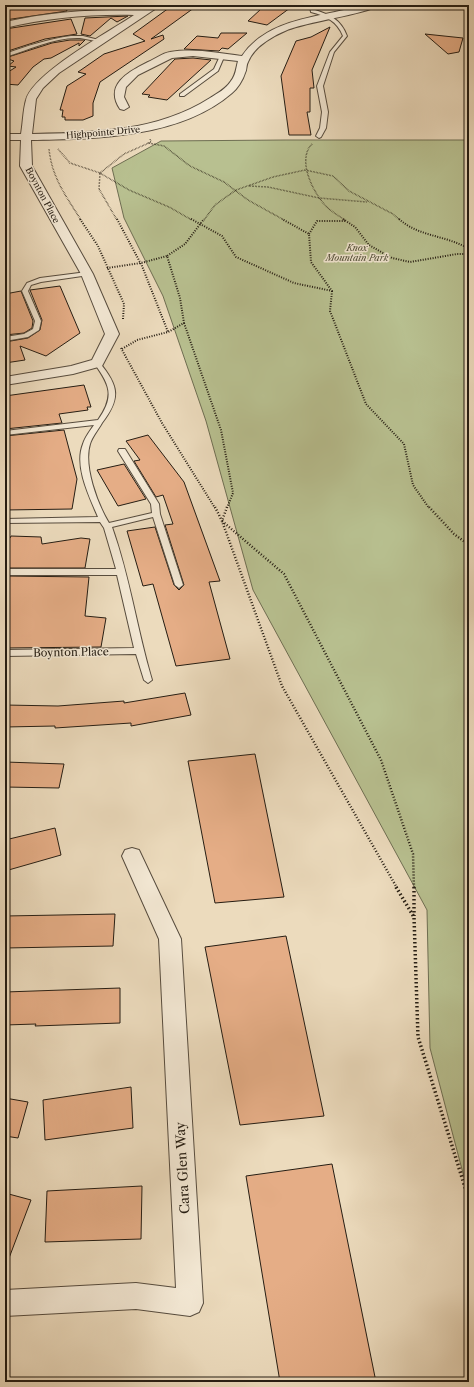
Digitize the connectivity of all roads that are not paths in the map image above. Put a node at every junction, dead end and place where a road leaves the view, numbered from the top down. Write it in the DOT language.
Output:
graph roads {
  1 [pos="156,5"];
  2 [pos="317,5"];
  3 [pos="373,5"];
  4 [pos="144,14"];
  5 [pos="330,15"];
  6 [pos="5,25"];
  7 [pos="101,41"];
  8 [pos="5,56"];
  9 [pos="222,57"];
  10 [pos="244,59"];
  11 [pos="182,95"];
  12 [pos="124,107"];
  13 [pos="319,136"];
  14 [pos="5,137"];
  15 [pos="26,137"];
  16 [pos="87,274"];
  17 [pos="5,339"];
  18 [pos="97,363"];
  19 [pos="5,381"];
  20 [pos="99,422"];
  21 [pos="5,433"];
  22 [pos="122,451"];
  23 [pos="156,514"];
  24 [pos="5,521"];
  25 [pos="105,522"];
  26 [pos="5,572"];
  27 [pos="120,572"];
  28 [pos="179,585"];
  29 [pos="138,651"];
  30 [pos="5,653"];
  31 [pos="148,680"];
  32 [pos="132,856"];
  33 [pos="5,1303"];
  1 -- 4 [label="street, Boynton Place"];
  2 -- 5 [label="lane"];
  3 -- 5 [label="street, Highpointe Drive"];
  4 -- 6 [label="street"];
  4 -- 7 [label="street, Boynton Place"];
  5 -- 10 [label="street, Highpointe Drive"];
  5 -- 13 [label="lane"];
  7 -- 8 [label="lane"];
  7 -- 15 [label="street, Boynton Place"];
  9 -- 10 [label="street"];
  9 -- 11 [label="lane"];
  9 -- 12 [label="street"];
  10 -- 15 [label="street, Highpointe Drive"];
  14 -- 15 [label="street, Highpointe Drive"];
  15 -- 16 [label="street, Boynton Place"];
  16 -- 17 [label="lane"];
  16 -- 18 [label="street, Boynton Place"];
  18 -- 19 [label="street"];
  18 -- 20 [label="lane"];
  20 -- 21 [label="lane"];
  20 -- 25 [label="lane"];
  22 -- 23 [label="lane"];
  23 -- 25 [label="lane"];
  23 -- 28 [label="lane"];
  24 -- 25 [label="lane"];
  25 -- 27 [label="lane"];
  26 -- 27 [label="lane"];
  27 -- 29 [label="lane"];
  29 -- 30 [label="lane, Boynton Place"];
  29 -- 31 [label="lane"];
  32 -- 33 [label="street, Cara Glen Way"];
}
